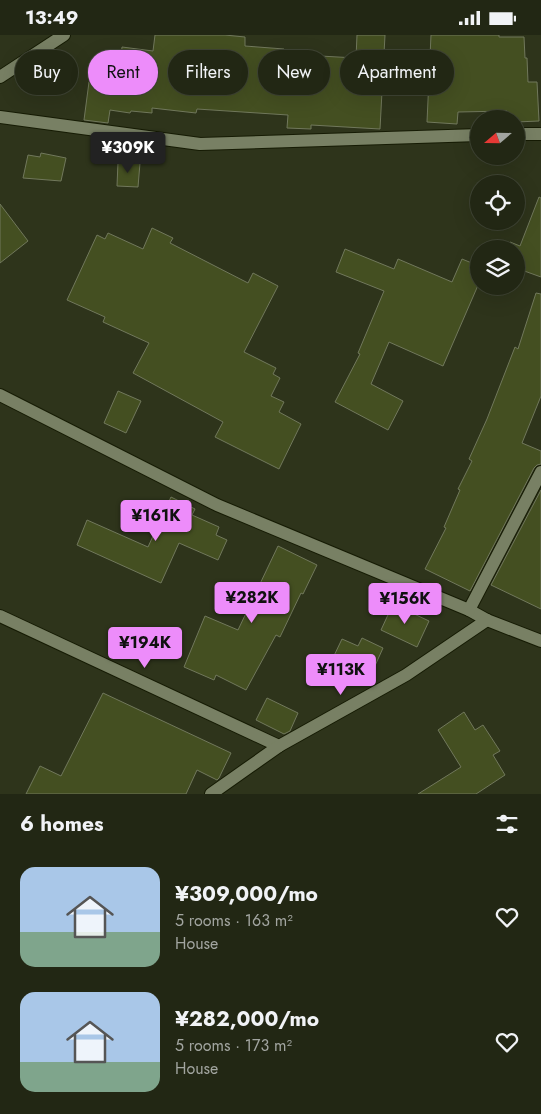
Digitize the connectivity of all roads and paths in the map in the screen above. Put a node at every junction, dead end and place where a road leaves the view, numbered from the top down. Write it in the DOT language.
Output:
graph roads {
  1 [pos="64,35"];
  2 [pos="0,77"];
  3 [pos="0,117"];
  4 [pos="525,134"];
  5 [pos="541,134"];
  6 [pos="470,135"];
  7 [pos="0,395"];
  8 [pos="541,471"];
  9 [pos="468,610"];
  10 [pos="0,617"];
  11 [pos="486,620"];
  12 [pos="541,641"];
  13 [pos="279,747"];
  14 [pos="211,794"];
  1 -- 2 [label="street"];
  3 -- 6 [label="street"];
  4 -- 5 [label="street"];
  7 -- 9 [label="street"];
  8 -- 9 [label="street"];
  9 -- 11 [label="street"];
  10 -- 13 [label="street"];
  11 -- 12 [label="street"];
  11 -- 13 [label="street"];
  13 -- 14 [label="street"];
}
